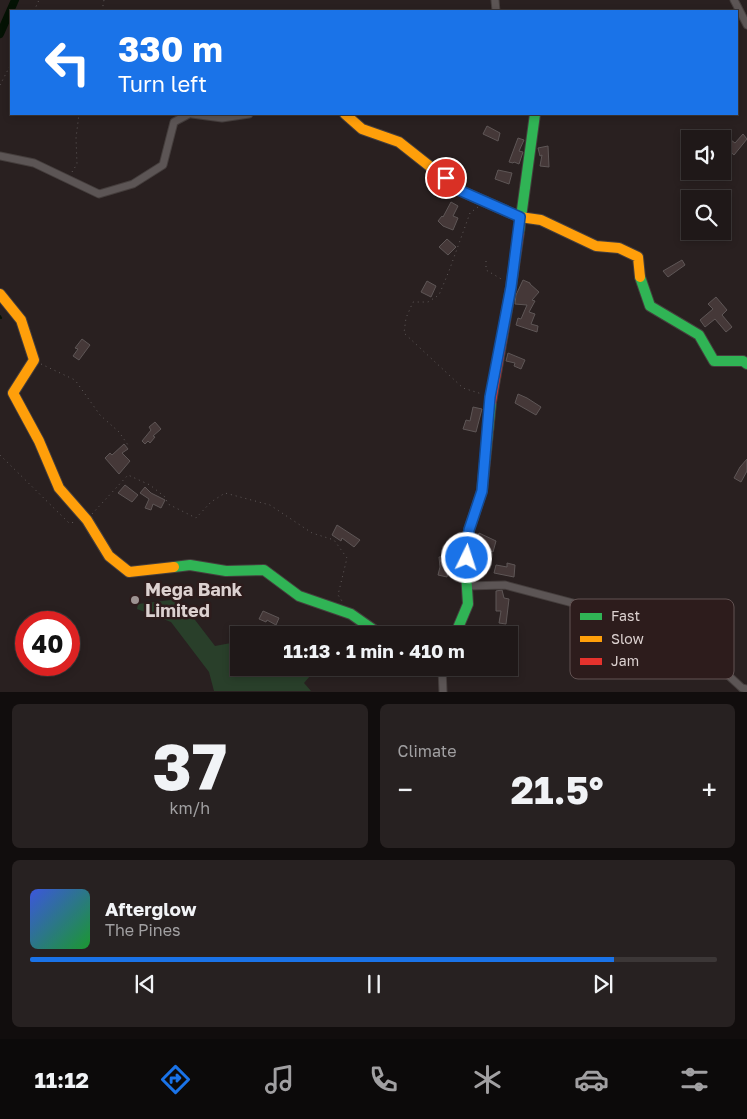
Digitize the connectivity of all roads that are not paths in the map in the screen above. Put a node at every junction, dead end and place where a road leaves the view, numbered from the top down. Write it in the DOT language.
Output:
graph roads {
  1 [pos="734,0"];
  2 [pos="747,25"];
  3 [pos="189,115"];
  4 [pos="199,115"];
  5 [pos="242,115"];
  6 [pos="346,115"];
  7 [pos="535,115"];
  8 [pos="0,156"];
  9 [pos="520,217"];
  10 [pos="0,294"];
  11 [pos="747,364"];
  12 [pos="467,586"];
  13 [pos="570,602"];
  14 [pos="368,626"];
  15 [pos="459,626"];
  16 [pos="442,676"];
  17 [pos="733,679"];
  18 [pos="747,689"];
  19 [pos="443,692"];
  1 -- 2 [label="street"];
  3 -- 8 [label="street"];
  4 -- 5 [label="street"];
  6 -- 9 [label="street"];
  7 -- 9 [label="street"];
  9 -- 11 [label="street"];
  9 -- 12 [label="street"];
  10 -- 14 [label="street"];
  12 -- 13 [label="street"];
  12 -- 15 [label="street"];
  16 -- 19 [label="street"];
  17 -- 18 [label="street"];
}
